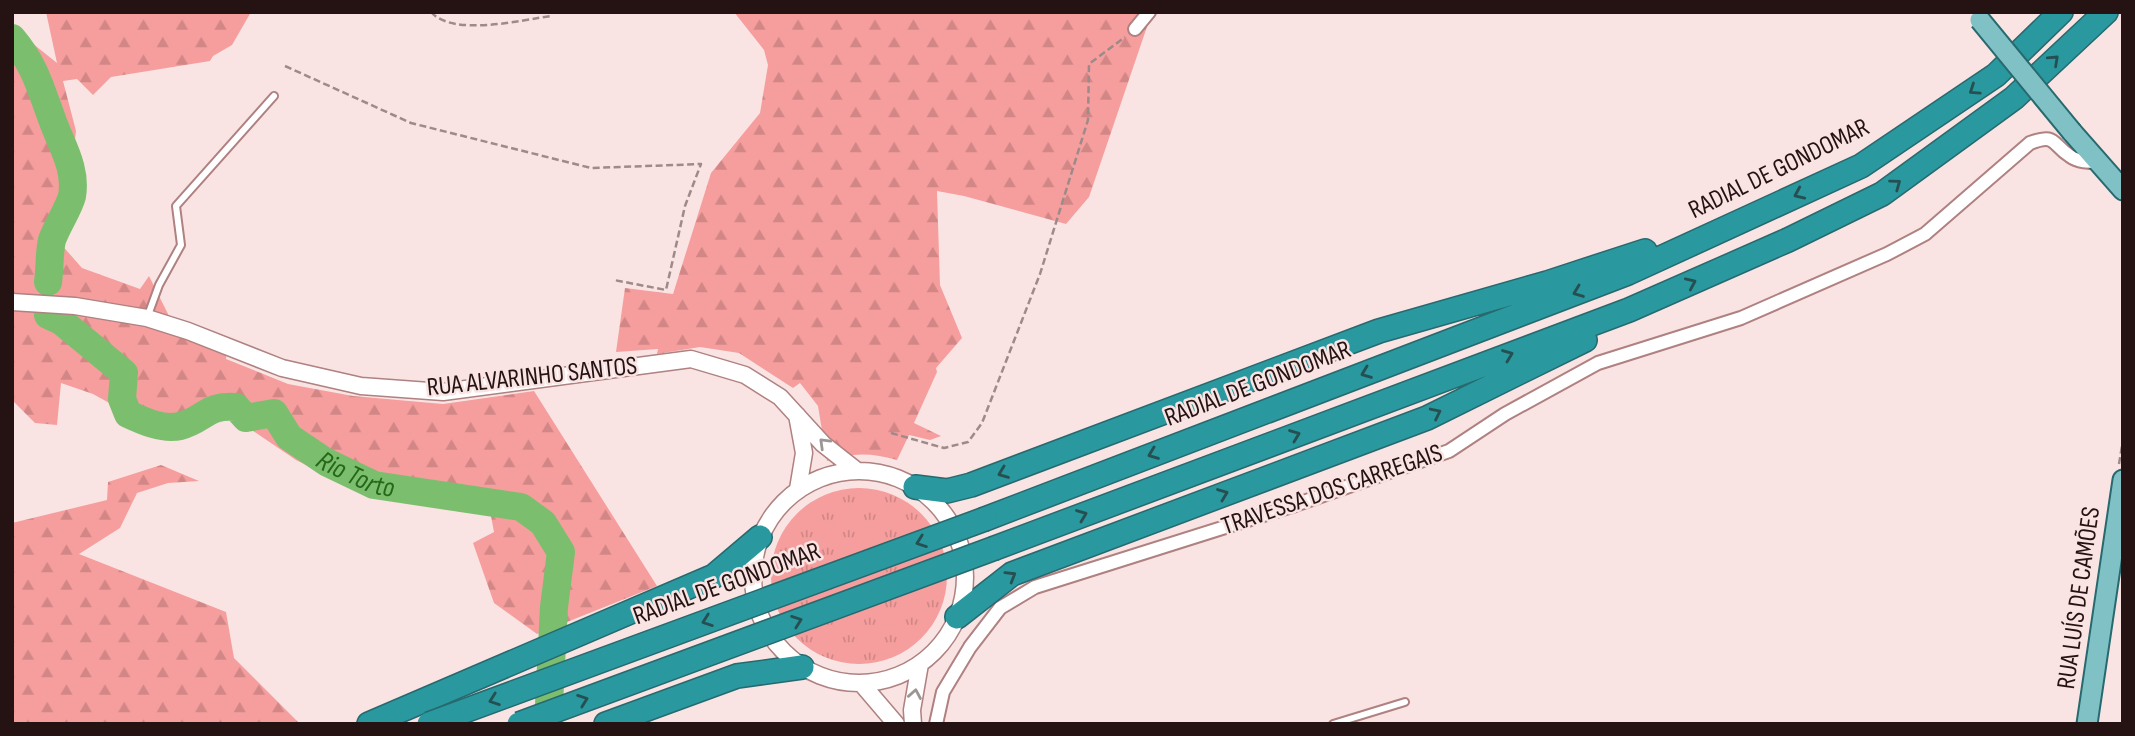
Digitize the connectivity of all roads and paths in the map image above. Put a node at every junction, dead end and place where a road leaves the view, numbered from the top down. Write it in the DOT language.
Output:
graph roads {
  1 [pos="431,12"];
  2 [pos="1149,12"];
  3 [pos="2061,12"];
  4 [pos="2106,12"];
  5 [pos="551,16"];
  6 [pos="1977,16"];
  7 [pos="1135,29"];
  8 [pos="285,66"];
  9 [pos="274,96"];
  10 [pos="2098,162"];
  11 [pos="2122,189"];
  12 [pos="1730,225"];
  13 [pos="614,280"];
  14 [pos="12,302"];
  15 [pos="1629,310"];
  16 [pos="147,318"];
  17 [pos="796,412"];
  18 [pos="891,433"];
  19 [pos="856,470"];
  20 [pos="2123,481"];
  21 [pos="915,487"];
  22 [pos="798,489"];
  23 [pos="760,537"];
  24 [pos="957,617"];
  25 [pos="920,664"];
  26 [pos="802,667"];
  27 [pos="861,683"];
  28 [pos="1405,702"];
  29 [pos="369,724"];
  30 [pos="429,724"];
  31 [pos="519,724"];
  32 [pos="607,724"];
  33 [pos="896,724"];
  34 [pos="912,724"];
  35 [pos="936,724"];
  36 [pos="1333,724"];
  37 [pos="2087,724"];
  1 -- 5 [label="path"];
  2 -- 7 [label="street"];
  3 -- 12 [label="highway, RADIAL DE GONDOMAR, one-way"];
  15 -- 4 [label="highway, one-way"];
  6 -- 10 [label="main road, bridge"];
  7 -- 18 [label="path"];
  8 -- 13 [label="path"];
  9 -- 16 [label="lane"];
  10 -- 11 [label="main road"];
  10 -- 35 [label="street, TRAVESSA DOS CARREGAIS"];
  12 -- 21 [label="highway, one-way"];
  12 -- 30 [label="highway, RADIAL DE GONDOMAR, one-way, bridge"];
  14 -- 16 [label="street, RUA ALVARINHO SANTOS"];
  24 -- 15 [label="highway, one-way"];
  31 -- 15 [label="highway, one-way, bridge"];
  16 -- 17 [label="street, RUA ALVARINHO SANTOS"];
  19 -- 17 [label="street, RUA ALVARINHO SANTOS, one-way"];
  17 -- 22 [label="street"];
  19 -- 21 [label="street"];
  19 -- 22 [label="street"];
  20 -- 37 [label="main road, RUA LUÍS DE CAMÕES"];
  21 -- 24 [label="street"];
  22 -- 23 [label="street"];
  23 -- 26 [label="street"];
  23 -- 29 [label="highway"];
  24 -- 25 [label="street"];
  25 -- 27 [label="street"];
  34 -- 25 [label="street, one-way"];
  26 -- 27 [label="street"];
  26 -- 32 [label="highway"];
  27 -- 33 [label="street"];
  28 -- 36 [label="lane"];
}
